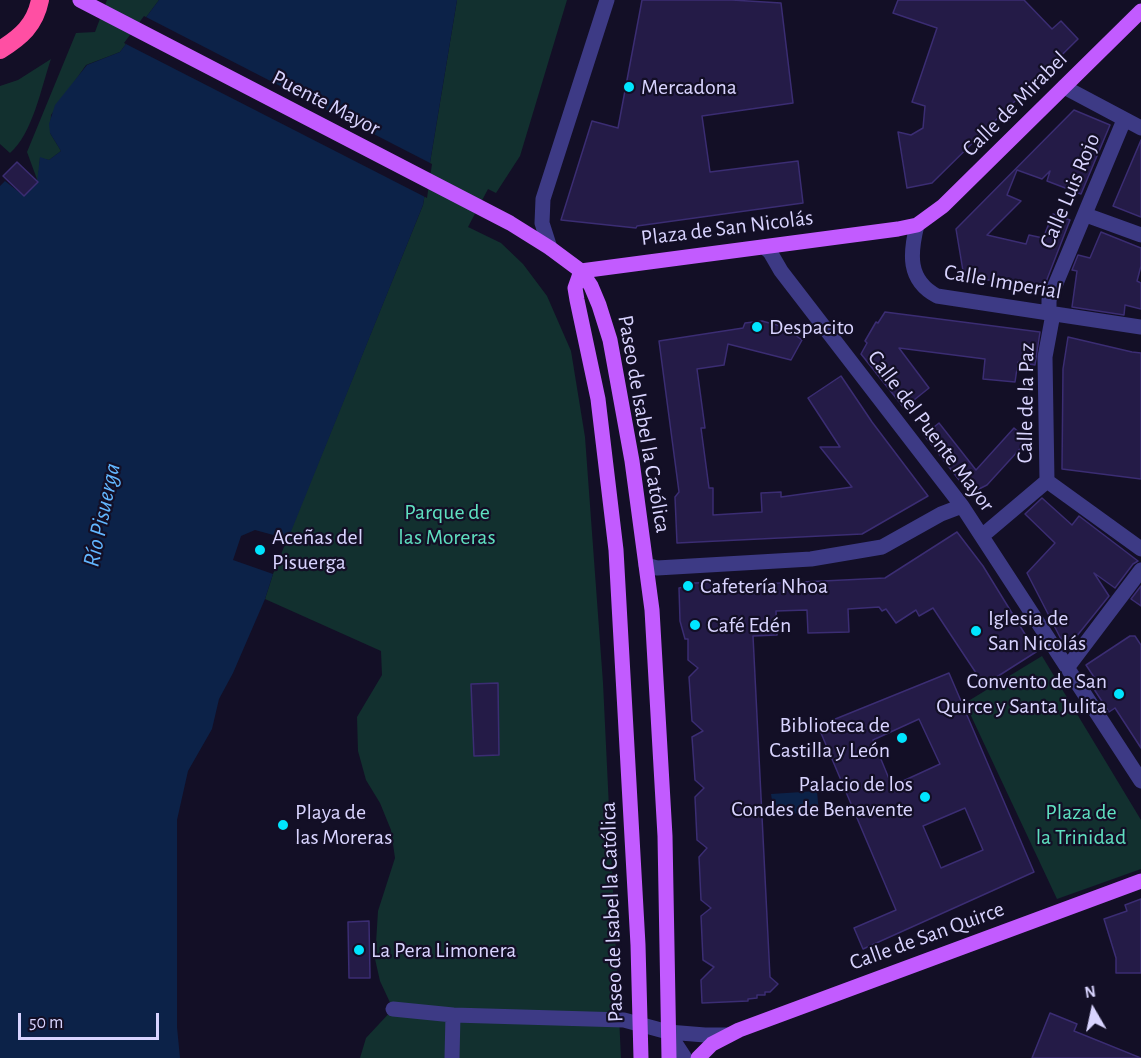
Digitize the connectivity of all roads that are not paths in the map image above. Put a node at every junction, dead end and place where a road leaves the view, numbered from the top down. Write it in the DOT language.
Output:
graph roads {
  1 [pos="40,0"];
  2 [pos="80,0"];
  3 [pos="607,0"];
  4 [pos="1141,11"];
  5 [pos="0,50"];
  6 [pos="1064,87"];
  7 [pos="1124,120"];
  8 [pos="1141,128"];
  9 [pos="1086,214"];
  10 [pos="918,225"];
  11 [pos="1141,235"];
  12 [pos="764,247"];
  13 [pos="550,248"];
  14 [pos="581,271"];
  15 [pos="1051,314"];
  16 [pos="1141,327"];
  17 [pos="1047,480"];
  18 [pos="962,506"];
  19 [pos="982,536"];
  20 [pos="1141,549"];
  21 [pos="646,565"];
  22 [pos="1141,570"];
  23 [pos="1066,668"];
  24 [pos="1141,782"];
  25 [pos="1141,881"];
  26 [pos="393,1009"];
  27 [pos="453,1015"];
  28 [pos="639,1024"];
  29 [pos="668,1032"];
  30 [pos="729,1035"];
  31 [pos="452,1058"];
  32 [pos="641,1058"];
  33 [pos="669,1058"];
  34 [pos="685,1058"];
  35 [pos="698,1058"];
  1 -- 5 [label="highway"];
  2 -- 13 [label="main road, Puente Mayor"];
  3 -- 13 [label="street"];
  4 -- 6 [label="main road, Calle de Mirabel"];
  6 -- 7 [label="street"];
  6 -- 10 [label="main road, Calle de Mirabel"];
  7 -- 8 [label="street"];
  7 -- 9 [label="street, Calle Luis Rojo"];
  9 -- 11 [label="street"];
  9 -- 15 [label="street, Calle Luis Rojo"];
  10 -- 12 [label="main road, Plaza de San Nicolás"];
  10 -- 15 [label="street, Calle Imperial"];
  12 -- 14 [label="main road, Plaza de San Nicolás"];
  12 -- 18 [label="street, Calle del Puente Mayor"];
  13 -- 14 [label="main road"];
  14 -- 21 [label="main road, Paseo de Isabel la Católica"];
  14 -- 28 [label="main road, Paseo de Isabel la Católica"];
  15 -- 16 [label="street, Calle Imperial"];
  15 -- 17 [label="street, Calle de la Paz"];
  17 -- 19 [label="street, Calle de la Paz"];
  17 -- 20 [label="street"];
  18 -- 19 [label="street, Calle del Puente Mayor"];
  18 -- 21 [label="street"];
  19 -- 23 [label="street, Calle del Puente Mayor"];
  21 -- 29 [label="main road, Paseo de Isabel la Católica"];
  22 -- 23 [label="street"];
  23 -- 24 [label="street"];
  25 -- 30 [label="main road, Calle de San Quirce"];
  26 -- 27 [label="street, Calle de San Quirce"];
  27 -- 28 [label="street, Calle de San Quirce"];
  27 -- 31 [label="street"];
  28 -- 29 [label="street, Calle de San Quirce"];
  28 -- 32 [label="main road, Paseo de Isabel la Católica"];
  29 -- 30 [label="street, Calle de San Quirce"];
  29 -- 33 [label="main road, Paseo de Isabel la Católica"];
  29 -- 34 [label="street"];
  30 -- 35 [label="main road, Calle de San Quirce"];
}
